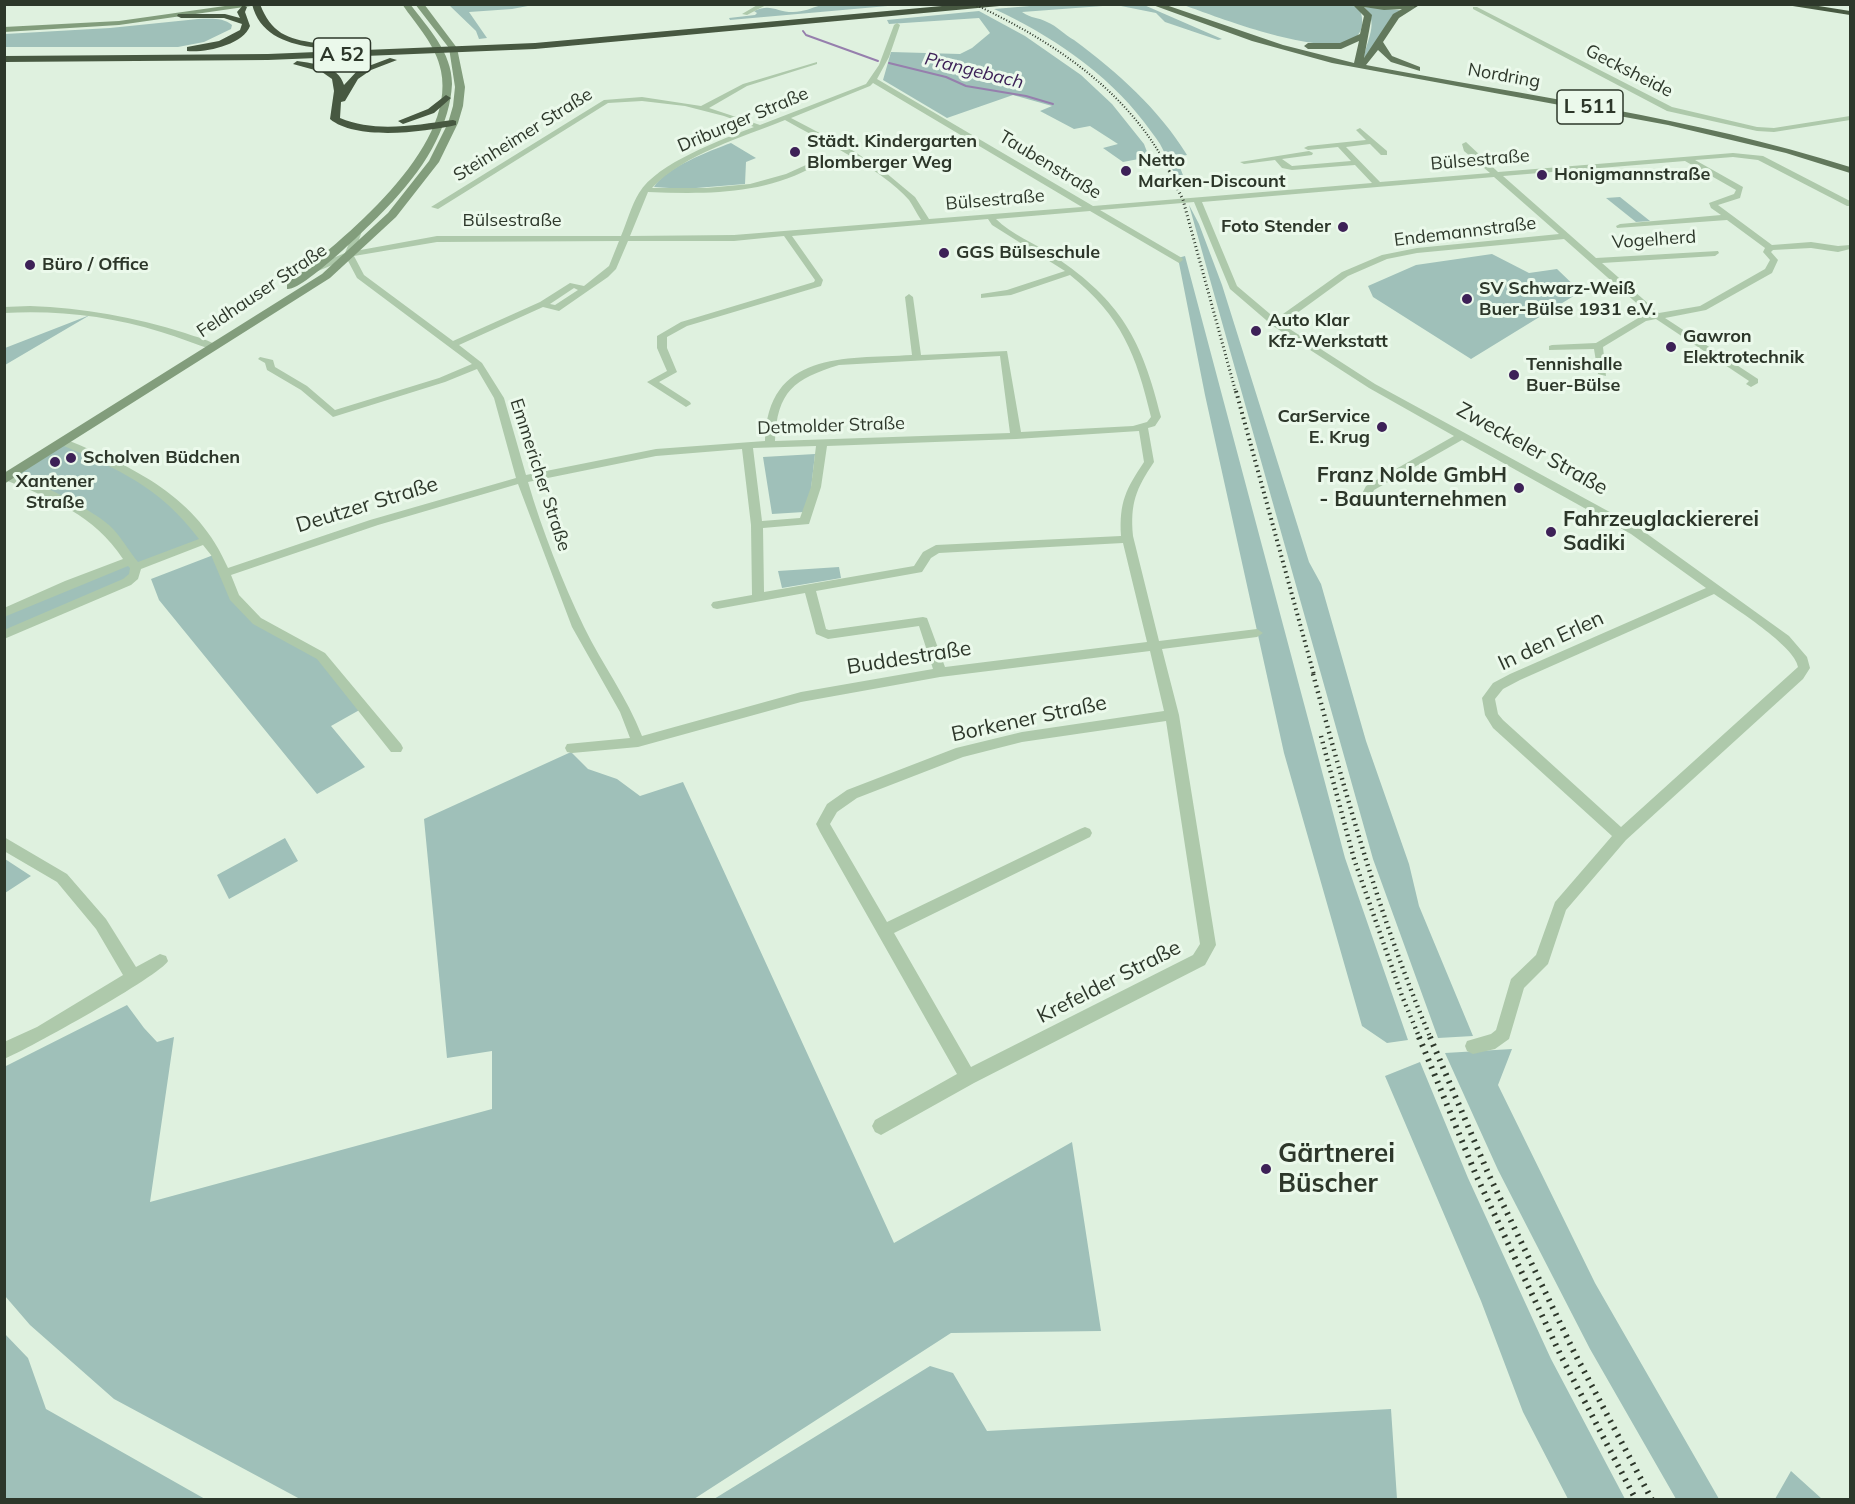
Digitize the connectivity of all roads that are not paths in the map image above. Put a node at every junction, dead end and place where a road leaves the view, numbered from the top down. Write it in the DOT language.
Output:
graph roads {
  1 [pos="261,4"];
  2 [pos="406,4"];
  3 [pos="419,4"];
  4 [pos="765,4"];
  5 [pos="996,4"];
  6 [pos="1017,4"];
  7 [pos="1154,4"];
  8 [pos="1173,4"];
  9 [pos="1358,4"];
  10 [pos="1784,4"];
  11 [pos="1814,4"];
  12 [pos="241,5"];
  13 [pos="255,5"];
  14 [pos="1417,5"];
  15 [pos="950,6"];
  16 [pos="1474,8"];
  17 [pos="1851,11"];
  18 [pos="745,14"];
  19 [pos="181,16"];
  20 [pos="245,22"];
  21 [pos="897,25"];
  22 [pos="4,28"];
  23 [pos="1365,35"];
  24 [pos="1380,42"];
  25 [pos="534,46"];
  26 [pos="1308,46"];
  27 [pos="425,48"];
  28 [pos="89,53"];
  29 [pos="4,54"];
  30 [pos="4,59"];
  31 [pos="148,59"];
  32 [pos="1361,62"];
  33 [pos="815,63"];
  34 [pos="1440,75"];
  35 [pos="873,80"];
  36 [pos="446,98"];
  37 [pos="701,108"];
  38 [pos="786,118"];
  39 [pos="1851,118"];
  40 [pos="439,122"];
  41 [pos="453,123"];
  42 [pos="402,125"];
  43 [pos="761,128"];
  44 [pos="1360,130"];
  45 [pos="432,140"];
  46 [pos="1372,142"];
  47 [pos="1466,144"];
  48 [pos="1340,145"];
  49 [pos="1384,153"];
  50 [pos="1278,159"];
  51 [pos="1686,159"];
  52 [pos="1851,159"];
  53 [pos="1244,162"];
  54 [pos="1357,163"];
  55 [pos="807,167"];
  56 [pos="1851,170"];
  57 [pos="1498,175"];
  58 [pos="1379,185"];
  59 [pos="645,190"];
  60 [pos="1197,200"];
  61 [pos="1851,204"];
  62 [pos="435,207"];
  63 [pos="1091,209"];
  64 [pos="990,217"];
  65 [pos="1728,217"];
  66 [pos="926,222"];
  67 [pos="1620,226"];
  68 [pos="358,231"];
  69 [pos="786,234"];
  70 [pos="1568,236"];
  71 [pos="625,238"];
  72 [pos="1770,248"];
  73 [pos="1851,248"];
  74 [pos="1715,252"];
  75 [pos="349,255"];
  76 [pos="1179,260"];
  77 [pos="1596,261"];
  78 [pos="310,271"];
  79 [pos="1071,272"];
  80 [pos="984,296"];
  81 [pos="909,297"];
  82 [pos="4,310"];
  83 [pos="1658,317"];
  84 [pos="1276,324"];
  85 [pos="454,344"];
  86 [pos="209,345"];
  87 [pos="1598,346"];
  88 [pos="1552,348"];
  89 [pos="917,357"];
  90 [pos="263,359"];
  91 [pos="479,365"];
  92 [pos="1604,374"];
  93 [pos="1751,384"];
  94 [pos="686,405"];
  95 [pos="1143,427"];
  96 [pos="1016,436"];
  97 [pos="1461,436"];
  98 [pos="63,442"];
  99 [pos="822,443"];
  100 [pos="770,444"];
  101 [pos="747,446"];
  102 [pos="7,479"];
  103 [pos="523,481"];
  104 [pos="1363,503"];
  105 [pos="758,525"];
  106 [pos="1128,539"];
  107 [pos="206,540"];
  108 [pos="133,564"];
  109 [pos="225,573"];
  110 [pos="810,589"];
  111 [pos="1714,589"];
  112 [pos="758,597"];
  113 [pos="717,605"];
  114 [pos="4,613"];
  115 [pos="1257,633"];
  116 [pos="4,635"];
  117 [pos="1155,644"];
  118 [pos="940,672"];
  119 [pos="1172,715"];
  120 [pos="638,742"];
  121 [pos="396,748"];
  122 [pos="572,748"];
  123 [pos="1085,832"];
  124 [pos="1621,836"];
  125 [pos="4,843"];
  126 [pos="885,930"];
  127 [pos="160,961"];
  128 [pos="134,978"];
  129 [pos="1473,1046"];
  130 [pos="4,1051"];
  131 [pos="968,1077"];
  132 [pos="881,1126"];
  1 -- 13 [label="street"];
  2 -- 36 [label="street, Feldhauser Straße"];
  3 -- 41 [label="street, Feldhauser Straße"];
  4 -- 18 [label="street"];
  5 -- 15 [label="highway, A 52"];
  6 -- 15 [label="highway"];
  7 -- 32 [label="main road, Nordring / L 511"];
  8 -- 26 [label="main road, Nordring / L 511"];
  9 -- 14 [label="main road"];
  9 -- 23 [label="main road"];
  10 -- 17 [label="highway"];
  11 -- 17 [label="highway"];
  12 -- 13 [label="street"];
  12 -- 19 [label="street"];
  12 -- 20 [label="highway"];
  12 -- 22 [label="street"];
  13 -- 27 [label="highway"];
  14 -- 24 [label="main road"];
  15 -- 25 [label="highway, A 52"];
  15 -- 27 [label="highway, A 52"];
  16 -- 39 [label="street, Gecksheide"];
  19 -- 20 [label="highway"];
  19 -- 22 [label="street"];
  20 -- 28 [label="highway"];
  21 -- 35 [label="street"];
  23 -- 26 [label="main road"];
  23 -- 32 [label="main road"];
  24 -- 32 [label="main road"];
  24 -- 34 [label="main road"];
  25 -- 31 [label="highway, A 52"];
  25 -- 42 [label="highway"];
  26 -- 32 [label="main road, Nordring / L 511"];
  27 -- 28 [label="highway, A 52"];
  28 -- 29 [label="highway, A 52"];
  30 -- 31 [label="highway, A 52"];
  31 -- 42 [label="highway"];
  32 -- 34 [label="main road, Nordring / L 511"];
  32 -- 56 [label="main road, Nordring / L 511"];
  33 -- 37 [label="street"];
  34 -- 52 [label="main road, Nordring / L 511"];
  35 -- 38 [label="street, Driburger Straße"];
  35 -- 63 [label="street, Taubenstraße"];
  36 -- 40 [label="street, Feldhauser Straße"];
  36 -- 42 [label="highway"];
  37 -- 43 [label="street, Steinheimer Straße"];
  37 -- 62 [label="street, Steinheimer Straße"];
  38 -- 43 [label="street, Driburger Straße"];
  38 -- 66 [label="street"];
  40 -- 41 [label="highway"];
  40 -- 42 [label="highway"];
  40 -- 45 [label="street, Feldhauser Straße"];
  41 -- 75 [label="street, Feldhauser Straße"];
  42 -- 45 [label="highway"];
  43 -- 59 [label="street, Driburger Straße"];
  44 -- 46 [label="street"];
  45 -- 68 [label="street, Feldhauser Straße"];
  46 -- 48 [label="street"];
  46 -- 49 [label="street"];
  47 -- 57 [label="street"];
  48 -- 50 [label="street"];
  48 -- 54 [label="street"];
  50 -- 53 [label="street"];
  50 -- 54 [label="street"];
  51 -- 57 [label="street, Bülsestraße"];
  51 -- 61 [label="street, Bülsestraße"];
  51 -- 65 [label="street"];
  54 -- 58 [label="street"];
  55 -- 59 [label="street"];
  57 -- 58 [label="street, Bülsestraße"];
  57 -- 70 [label="street"];
  58 -- 60 [label="street, Bülsestraße"];
  59 -- 71 [label="street, Driburger Straße"];
  60 -- 63 [label="street, Bülsestraße"];
  60 -- 84 [label="street, Zweckeler Straße"];
  63 -- 64 [label="street, Bülsestraße"];
  63 -- 76 [label="street, Taubenstraße"];
  64 -- 66 [label="street, Bülsestraße"];
  64 -- 79 [label="street"];
  65 -- 67 [label="street"];
  65 -- 72 [label="street"];
  66 -- 69 [label="street, Bülsestraße"];
  68 -- 75 [label="street"];
  68 -- 78 [label="street, Feldhauser Straße"];
  69 -- 71 [label="street, Bülsestraße"];
  69 -- 94 [label="street"];
  70 -- 77 [label="street"];
  70 -- 84 [label="street, Endemannstraße"];
  71 -- 75 [label="street, Bülsestraße"];
  71 -- 85 [label="street, Driburger Straße"];
  72 -- 73 [label="street"];
  72 -- 83 [label="street"];
  74 -- 77 [label="street, Vogelherd"];
  75 -- 78 [label="street, Bülsestraße"];
  75 -- 85 [label="street, Emmericher Straße"];
  75 -- 86 [label="street, Feldhauser Straße"];
  77 -- 83 [label="street"];
  78 -- 86 [label="street, Feldhauser Straße"];
  79 -- 80 [label="street"];
  79 -- 95 [label="street"];
  81 -- 89 [label="street"];
  82 -- 86 [label="street"];
  83 -- 87 [label="street"];
  83 -- 93 [label="street"];
  84 -- 97 [label="street, Zweckeler Straße"];
  85 -- 91 [label="street, Emmericher Straße"];
  86 -- 98 [label="street, Feldhauser Straße"];
  87 -- 88 [label="street"];
  87 -- 92 [label="street"];
  89 -- 96 [label="street"];
  89 -- 100 [label="street"];
  90 -- 91 [label="street"];
  91 -- 103 [label="street, Emmericher Straße"];
  95 -- 96 [label="street, Detmolder Straße"];
  95 -- 106 [label="street, Krefelder Straße"];
  96 -- 99 [label="street, Detmolder Straße"];
  97 -- 104 [label="street"];
  97 -- 111 [label="street, Zweckeler Straße"];
  98 -- 102 [label="street, Feldhauser Straße"];
  98 -- 107 [label="street"];
  99 -- 100 [label="street, Detmolder Straße"];
  99 -- 105 [label="street"];
  100 -- 101 [label="street, Detmolder Straße"];
  101 -- 103 [label="street, Detmolder Straße"];
  101 -- 105 [label="street"];
  102 -- 108 [label="street"];
  103 -- 109 [label="street, Deutzer Straße"];
  103 -- 120 [label="street, Emmericher Straße"];
  105 -- 112 [label="street"];
  106 -- 110 [label="street"];
  106 -- 117 [label="street, Krefelder Straße"];
  107 -- 108 [label="street"];
  107 -- 109 [label="street"];
  108 -- 114 [label="street"];
  108 -- 116 [label="street"];
  109 -- 121 [label="street"];
  110 -- 112 [label="street"];
  110 -- 118 [label="street"];
  111 -- 124 [label="street, Zweckeler Straße"];
  111 -- 124 [label="street, In den Erlen"];
  112 -- 113 [label="street"];
  115 -- 117 [label="street, Buddestraße"];
  117 -- 118 [label="street, Buddestraße"];
  117 -- 119 [label="street, Krefelder Straße"];
  118 -- 120 [label="street, Buddestraße"];
  119 -- 126 [label="street, Borkener Straße"];
  119 -- 131 [label="street, Krefelder Straße"];
  120 -- 122 [label="street, Buddestraße"];
  123 -- 126 [label="street"];
  124 -- 129 [label="street, Zweckeler Straße"];
  125 -- 128 [label="street"];
  126 -- 131 [label="street, Borkener Straße"];
  127 -- 128 [label="street"];
  128 -- 130 [label="street"];
  131 -- 132 [label="street, Krefelder Straße"];
}
